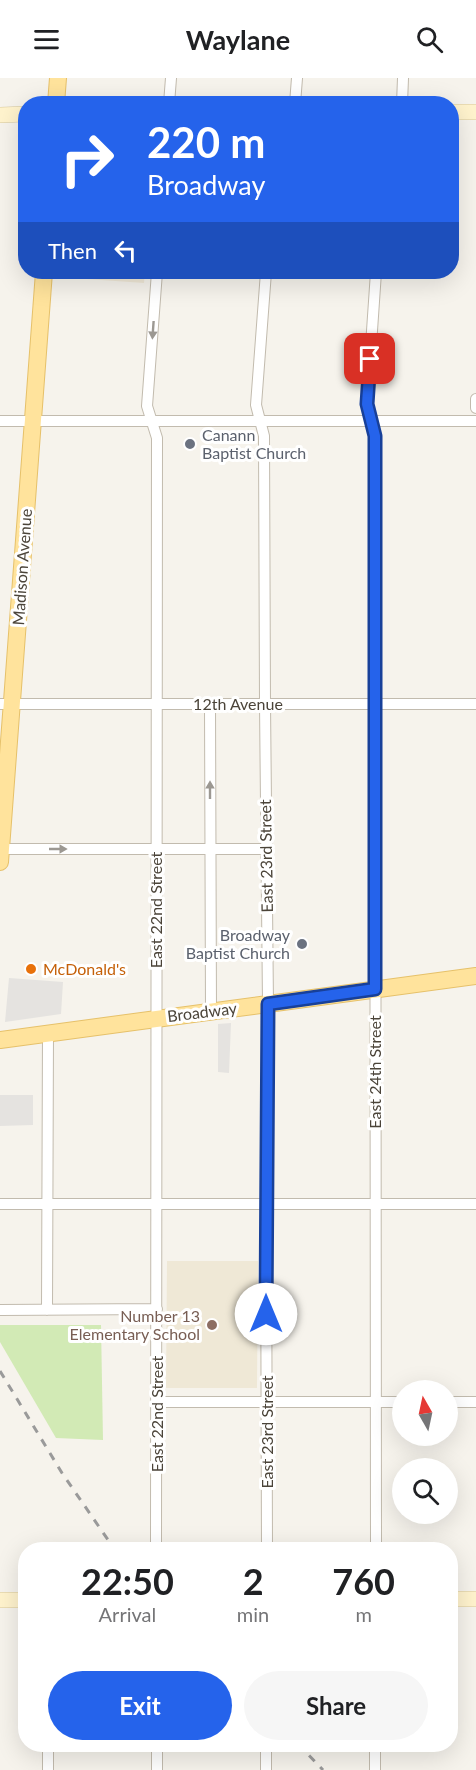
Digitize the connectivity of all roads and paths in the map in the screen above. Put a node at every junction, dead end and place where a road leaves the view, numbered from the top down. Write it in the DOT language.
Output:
graph roads {
  1 [pos="58,78"];
  2 [pos="171,78"];
  3 [pos="297,78"];
  4 [pos="403,78"];
  5 [pos="57,96"];
  6 [pos="170,96"];
  7 [pos="296,96"];
  8 [pos="402,96"];
  9 [pos="459,112"];
  10 [pos="476,112"];
  11 [pos="0,114"];
  12 [pos="18,114"];
  13 [pos="43,279"];
  14 [pos="156,279"];
  15 [pos="265,279"];
  16 [pos="376,279"];
  17 [pos="476,399"];
  18 [pos="476,408"];
  19 [pos="0,421"];
  20 [pos="33,421"];
  21 [pos="152,421"];
  22 [pos="261,421"];
  23 [pos="371,421"];
  24 [pos="476,421"];
  25 [pos="6,704"];
  26 [pos="156,704"];
  27 [pos="210,704"];
  28 [pos="265,704"];
  29 [pos="476,704"];
  30 [pos="375,705"];
  31 [pos="156,849"];
  32 [pos="209,849"];
  33 [pos="266,849"];
  34 [pos="0,854"];
  35 [pos="476,976"];
  36 [pos="375,989"];
  37 [pos="268,1004"];
  38 [pos="211,1011"];
  39 [pos="156,1018"];
  40 [pos="48,1033"];
  41 [pos="0,1040"];
  42 [pos="0,1204"];
  43 [pos="47,1204"];
  44 [pos="156,1204"];
  45 [pos="266,1204"];
  46 [pos="375,1204"];
  47 [pos="476,1204"];
  48 [pos="157,1309"];
  49 [pos="0,1310"];
  50 [pos="47,1310"];
  51 [pos="157,1402"];
  52 [pos="267,1402"];
  53 [pos="375,1402"];
  54 [pos="392,1402"];
  55 [pos="458,1402"];
  56 [pos="476,1402"];
  57 [pos="156,1542"];
  58 [pos="267,1542"];
  59 [pos="376,1542"];
  60 [pos="458,1599"];
  61 [pos="476,1599"];
  62 [pos="0,1600"];
  63 [pos="18,1600"];
  64 [pos="48,1752"];
  65 [pos="157,1752"];
  66 [pos="266,1752"];
  67 [pos="375,1752"];
  68 [pos="48,1770"];
  69 [pos="157,1770"];
  70 [pos="266,1770"];
  71 [pos="375,1770"];
  1 -- 5 [label="main road"];
  2 -- 6 [label="street"];
  3 -- 7 [label="street"];
  4 -- 8 [label="street"];
  9 -- 10 [label="street"];
  11 -- 12 [label="street"];
  13 -- 20 [label="main road, Madison Avenue"];
  14 -- 21 [label="street, East 22nd Street, one-way"];
  15 -- 22 [label="street, East 23rd Street"];
  16 -- 23 [label="street, East 24th Street"];
  17 -- 18 [label="street"];
  19 -- 20 [label="street"];
  20 -- 21 [label="street"];
  20 -- 25 [label="main road, Madison Avenue"];
  21 -- 22 [label="street"];
  21 -- 26 [label="street, East 22nd Street"];
  22 -- 23 [label="street"];
  22 -- 28 [label="street, East 23rd Street"];
  23 -- 24 [label="street"];
  23 -- 30 [label="street, East 24th Street"];
  25 -- 26 [label="street, 12th Avenue"];
  25 -- 34 [label="main road, Madison Avenue"];
  26 -- 27 [label="street, 12th Avenue"];
  26 -- 31 [label="street, East 22nd Street"];
  27 -- 28 [label="street, 12th Avenue"];
  32 -- 27 [label="street, one-way"];
  28 -- 30 [label="street, 12th Avenue"];
  28 -- 33 [label="street, East 23rd Street"];
  29 -- 30 [label="street, 12th Avenue"];
  30 -- 36 [label="street, East 24th Street"];
  31 -- 32 [label="street"];
  34 -- 31 [label="street, one-way"];
  31 -- 39 [label="street, East 22nd Street"];
  32 -- 33 [label="street"];
  32 -- 38 [label="street"];
  33 -- 37 [label="street, East 23rd Street"];
  35 -- 36 [label="main road, Broadway"];
  36 -- 37 [label="main road, Broadway"];
  36 -- 46 [label="street, East 24th Street"];
  37 -- 38 [label="main road, Broadway"];
  37 -- 45 [label="street, East 23rd Street"];
  38 -- 39 [label="main road, Broadway"];
  39 -- 40 [label="main road, Broadway"];
  39 -- 44 [label="street, East 22nd Street"];
  40 -- 41 [label="main road, Broadway"];
  40 -- 43 [label="street"];
  42 -- 43 [label="street"];
  43 -- 44 [label="street"];
  43 -- 50 [label="street"];
  44 -- 45 [label="street"];
  44 -- 48 [label="street, East 22nd Street"];
  45 -- 46 [label="street"];
  45 -- 52 [label="street, East 23rd Street"];
  46 -- 47 [label="street"];
  46 -- 53 [label="street, East 24th Street"];
  48 -- 50 [label="street"];
  48 -- 51 [label="street, East 22nd Street"];
  49 -- 50 [label="street"];
  51 -- 52 [label="street"];
  51 -- 57 [label="street, East 22nd Street"];
  52 -- 53 [label="street"];
  52 -- 58 [label="street, East 23rd Street"];
  53 -- 54 [label="street"];
  53 -- 59 [label="street, East 24th Street"];
  55 -- 56 [label="street"];
  60 -- 61 [label="street"];
  62 -- 63 [label="street"];
  64 -- 68 [label="street"];
  65 -- 69 [label="street"];
  66 -- 70 [label="street"];
  67 -- 71 [label="street"];
}
